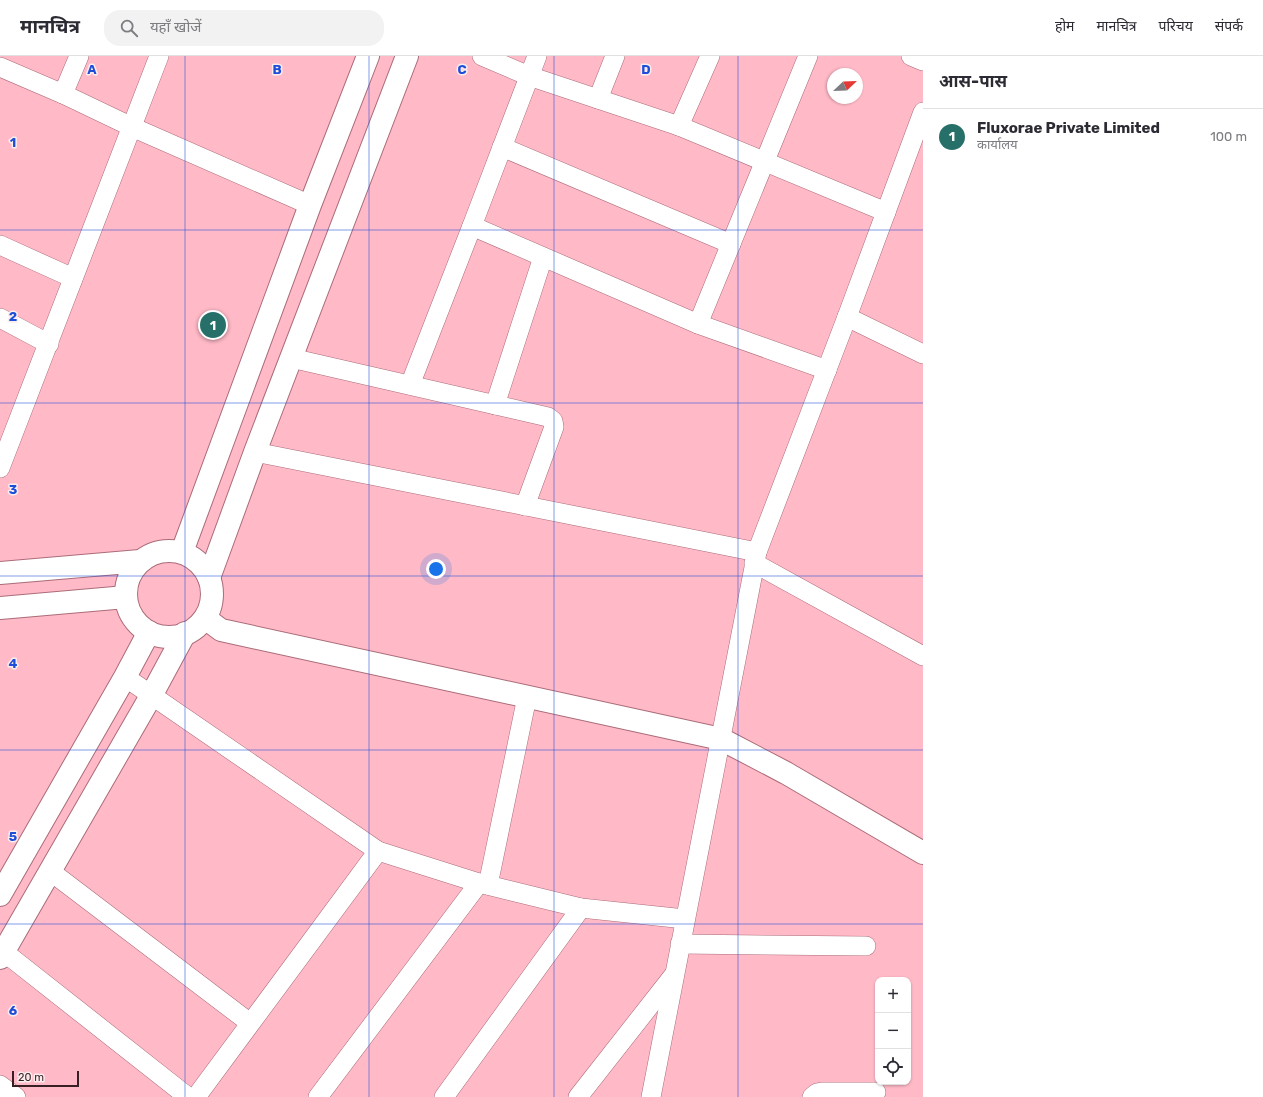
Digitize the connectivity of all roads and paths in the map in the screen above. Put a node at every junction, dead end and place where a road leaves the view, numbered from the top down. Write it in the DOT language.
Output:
graph roads {
  1 [pos="79,56"];
  2 [pos="159,56"];
  3 [pos="368,56"];
  4 [pos="407,56"];
  5 [pos="482,56"];
  6 [pos="537,56"];
  7 [pos="615,56"];
  8 [pos="710,56"];
  9 [pos="808,56"];
  10 [pos="911,56"];
  11 [pos="923,60"];
  12 [pos="0,67"];
  13 [pos="529,76"];
  14 [pos="64,94"];
  15 [pos="598,99"];
  16 [pos="923,112"];
  17 [pos="679,126"];
  18 [pos="132,127"];
  19 [pos="502,147"];
  20 [pos="765,162"];
  21 [pos="310,205"];
  22 [pos="886,212"];
  23 [pos="472,226"];
  24 [pos="731,244"];
  25 [pos="0,245"];
  26 [pos="543,257"];
  27 [pos="73,278"];
  28 [pos="847,317"];
  29 [pos="0,318"];
  30 [pos="698,324"];
  31 [pos="49,344"];
  32 [pos="923,354"];
  33 [pos="291,358"];
  34 [pos="827,370"];
  35 [pos="410,385"];
  36 [pos="495,405"];
  37 [pos="255,452"];
  38 [pos="0,468"];
  39 [pos="526,506"];
  40 [pos="182,552"];
  41 [pos="756,558"];
  42 [pos="140,561"];
  43 [pos="0,573"];
  44 [pos="209,578"];
  45 [pos="126,597"];
  46 [pos="0,608"];
  47 [pos="205,618"];
  48 [pos="149,632"];
  49 [pos="185,634"];
  50 [pos="923,656"];
  51 [pos="125,677"];
  52 [pos="152,696"];
  53 [pos="527,697"];
  54 [pos="721,739"];
  55 [pos="378,851"];
  56 [pos="923,852"];
  57 [pos="50,871"];
  58 [pos="483,884"];
  59 [pos="0,895"];
  60 [pos="581,908"];
  61 [pos="685,919"];
  62 [pos="680,944"];
  63 [pos="866,946"];
  64 [pos="2,955"];
  65 [pos="675,973"];
  66 [pos="250,1023"];
  67 [pos="0,1085"];
  68 [pos="876,1092"];
  69 [pos="16,1097"];
  70 [pos="188,1097"];
  71 [pos="196,1097"];
  72 [pos="318,1097"];
  73 [pos="444,1097"];
  74 [pos="578,1097"];
  75 [pos="652,1097"];
  76 [pos="812,1097"];
  1 -- 14 [label="street"];
  2 -- 18 [label="street"];
  3 -- 21 [label="street"];
  4 -- 33 [label="street"];
  5 -- 13 [label="street"];
  6 -- 13 [label="street"];
  7 -- 15 [label="street"];
  8 -- 17 [label="street"];
  9 -- 20 [label="street"];
  10 -- 11 [label="street"];
  12 -- 14 [label="street"];
  13 -- 15 [label="street"];
  13 -- 19 [label="street"];
  14 -- 18 [label="street"];
  15 -- 17 [label="street"];
  16 -- 22 [label="street"];
  17 -- 20 [label="street"];
  18 -- 21 [label="street"];
  18 -- 27 [label="street"];
  19 -- 23 [label="street"];
  19 -- 24 [label="street"];
  20 -- 22 [label="street"];
  20 -- 24 [label="street"];
  21 -- 40 [label="street"];
  22 -- 28 [label="street"];
  23 -- 26 [label="street"];
  23 -- 35 [label="street"];
  24 -- 30 [label="street"];
  25 -- 27 [label="street"];
  26 -- 30 [label="street"];
  26 -- 36 [label="street"];
  27 -- 31 [label="street"];
  28 -- 32 [label="street"];
  28 -- 34 [label="street"];
  29 -- 31 [label="street"];
  30 -- 34 [label="street"];
  31 -- 38 [label="street"];
  33 -- 35 [label="street"];
  33 -- 37 [label="street"];
  34 -- 41 [label="street"];
  35 -- 36 [label="street"];
  36 -- 39 [label="street"];
  37 -- 39 [label="street"];
  37 -- 44 [label="street"];
  39 -- 41 [label="street"];
  40 -- 42 [label="street"];
  40 -- 44 [label="street"];
  41 -- 50 [label="street"];
  41 -- 54 [label="street"];
  42 -- 43 [label="street"];
  42 -- 45 [label="street"];
  44 -- 47 [label="street"];
  45 -- 46 [label="street"];
  45 -- 48 [label="street"];
  47 -- 49 [label="street"];
  47 -- 53 [label="street"];
  48 -- 49 [label="street"];
  48 -- 51 [label="street"];
  49 -- 52 [label="street"];
  51 -- 52 [label="street"];
  51 -- 59 [label="street"];
  52 -- 55 [label="street"];
  52 -- 57 [label="street"];
  53 -- 54 [label="street"];
  53 -- 58 [label="street"];
  54 -- 56 [label="street"];
  54 -- 61 [label="street"];
  55 -- 58 [label="street"];
  55 -- 66 [label="street"];
  57 -- 64 [label="street"];
  57 -- 66 [label="street"];
  58 -- 60 [label="street"];
  58 -- 72 [label="street"];
  60 -- 61 [label="street"];
  60 -- 73 [label="street"];
  61 -- 62 [label="street"];
  62 -- 63 [label="street"];
  62 -- 65 [label="street"];
  64 -- 70 [label="street"];
  65 -- 74 [label="street"];
  65 -- 75 [label="street"];
  66 -- 71 [label="street"];
  67 -- 69 [label="street"];
  68 -- 76 [label="street"];
}
